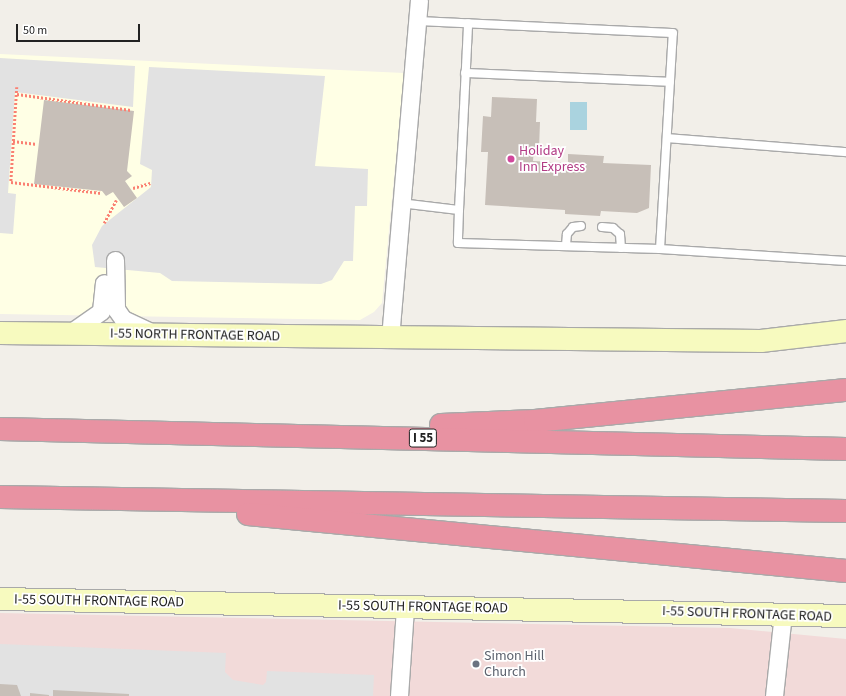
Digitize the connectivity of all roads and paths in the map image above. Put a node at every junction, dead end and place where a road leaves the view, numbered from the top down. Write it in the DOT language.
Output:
graph roads {
  1 [pos="419,0"];
  2 [pos="418,21"];
  3 [pos="468,23"];
  4 [pos="465,73"];
  5 [pos="670,82"];
  6 [pos="17,87"];
  7 [pos="17,94"];
  8 [pos="132,110"];
  9 [pos="667,138"];
  10 [pos="13,141"];
  11 [pos="37,144"];
  12 [pos="846,152"];
  13 [pos="150,183"];
  14 [pos="133,188"];
  15 [pos="101,193"];
  16 [pos="116,200"];
  17 [pos="400,203"];
  18 [pos="459,210"];
  19 [pos="104,223"];
  20 [pos="581,226"];
  21 [pos="602,227"];
  22 [pos="566,246"];
  23 [pos="621,248"];
  24 [pos="660,249"];
  25 [pos="846,261"];
  26 [pos="846,331"];
  27 [pos="0,333"];
  28 [pos="70,333"];
  29 [pos="155,334"];
  30 [pos="390,338"];
  31 [pos="846,390"];
  32 [pos="0,430"];
  33 [pos="249,433"];
  34 [pos="846,449"];
  35 [pos="0,497"];
  36 [pos="35,498"];
  37 [pos="846,511"];
  38 [pos="846,571"];
  39 [pos="0,599"];
  40 [pos="405,607"];
  41 [pos="783,613"];
  42 [pos="846,616"];
  43 [pos="399,696"];
  44 [pos="774,696"];
  1 -- 2 [label="street"];
  2 -- 3 [label="lane"];
  2 -- 17 [label="street"];
  3 -- 4 [label="lane"];
  3 -- 5 [label="lane"];
  4 -- 5 [label="lane"];
  4 -- 18 [label="lane"];
  5 -- 9 [label="lane"];
  6 -- 7 [label="path"];
  7 -- 8 [label="path"];
  7 -- 10 [label="path"];
  9 -- 12 [label="lane"];
  9 -- 24 [label="lane"];
  10 -- 11 [label="path"];
  10 -- 15 [label="path"];
  13 -- 14 [label="path"];
  16 -- 19 [label="path"];
  17 -- 18 [label="lane"];
  17 -- 30 [label="street"];
  18 -- 22 [label="lane"];
  20 -- 22 [label="lane"];
  21 -- 23 [label="lane"];
  22 -- 23 [label="lane"];
  23 -- 24 [label="lane"];
  24 -- 25 [label="lane"];
  26 -- 30 [label="street, I-55 NORTH FRONTAGE ROAD"];
  27 -- 28 [label="street, I-55 NORTH FRONTAGE ROAD"];
  28 -- 29 [label="street, I-55 NORTH FRONTAGE ROAD"];
  28 -- 29 [label="street"];
  29 -- 30 [label="street, I-55 NORTH FRONTAGE ROAD"];
  31 -- 33 [label="highway"];
  32 -- 33 [label="highway, I 55"];
  33 -- 34 [label="highway, I 55"];
  35 -- 36 [label="highway"];
  36 -- 37 [label="highway"];
  36 -- 38 [label="highway"];
  39 -- 40 [label="street, I-55 SOUTH FRONTAGE ROAD"];
  40 -- 41 [label="street, I-55 SOUTH FRONTAGE ROAD"];
  40 -- 43 [label="street"];
  41 -- 42 [label="street, I-55 SOUTH FRONTAGE ROAD"];
  41 -- 44 [label="street"];
}
